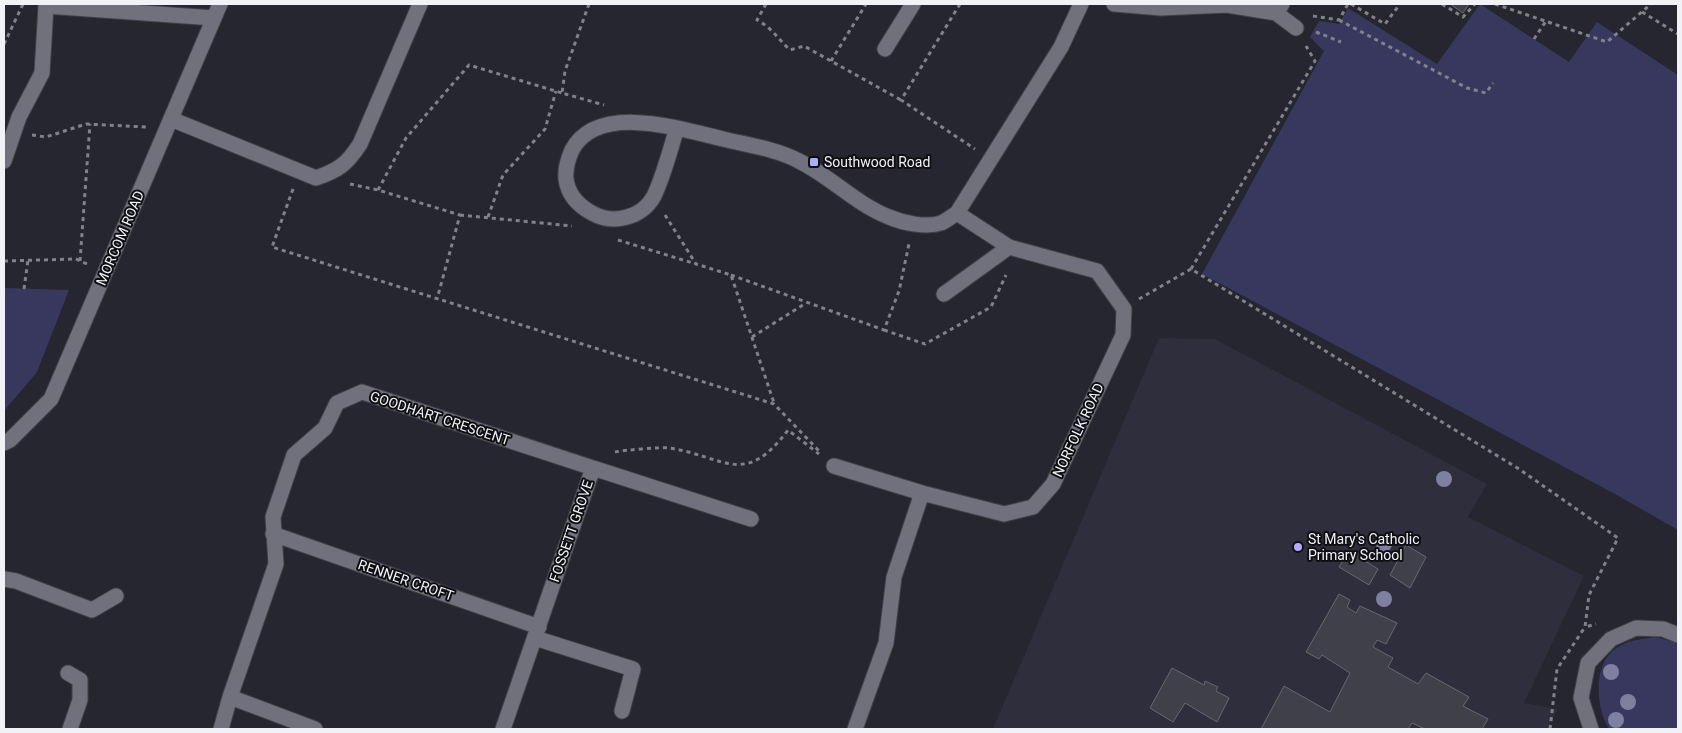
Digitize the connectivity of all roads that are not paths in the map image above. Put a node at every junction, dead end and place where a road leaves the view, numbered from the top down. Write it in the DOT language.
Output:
graph roads {
  1 [pos="220,4"];
  2 [pos="420,4"];
  3 [pos="913,4"];
  4 [pos="1081,4"];
  5 [pos="1114,4"];
  6 [pos="44,5"];
  7 [pos="1279,8"];
  8 [pos="214,18"];
  9 [pos="1294,27"];
  10 [pos="885,48"];
  11 [pos="169,123"];
  12 [pos="677,128"];
  13 [pos="4,161"];
  14 [pos="957,213"];
  15 [pos="1009,247"];
  16 [pos="944,294"];
  17 [pos="4,442"];
  18 [pos="834,466"];
  19 [pos="593,468"];
  20 [pos="922,493"];
  21 [pos="751,519"];
  22 [pos="273,534"];
  23 [pos="4,579"];
  24 [pos="116,596"];
  25 [pos="537,632"];
  26 [pos="1678,635"];
  27 [pos="68,673"];
  28 [pos="230,697"];
  29 [pos="622,711"];
  30 [pos="70,729"];
  31 [pos="221,729"];
  32 [pos="315,729"];
  33 [pos="503,729"];
  34 [pos="855,729"];
  35 [pos="1592,729"];
  1 -- 8 [label="street, MORCOM ROAD"];
  2 -- 11 [label="street"];
  3 -- 10 [label="street"];
  4 -- 14 [label="street"];
  5 -- 7 [label="street"];
  6 -- 8 [label="street"];
  6 -- 13 [label="street"];
  7 -- 9 [label="street"];
  8 -- 11 [label="street, MORCOM ROAD"];
  11 -- 17 [label="street, MORCOM ROAD"];
  12 -- 12 [label="street"];
  12 -- 14 [label="street"];
  14 -- 15 [label="street"];
  15 -- 16 [label="street"];
  15 -- 20 [label="street, NORFOLK ROAD"];
  18 -- 20 [label="street, NORFOLK ROAD"];
  19 -- 21 [label="street, FOSSETT GROVE"];
  19 -- 22 [label="street, GOODHART CRESCENT"];
  19 -- 25 [label="street, FOSSETT GROVE"];
  20 -- 34 [label="street"];
  22 -- 25 [label="street, RENNER CROFT"];
  22 -- 28 [label="street, GOODHART CRESCENT"];
  23 -- 24 [label="street"];
  25 -- 29 [label="street"];
  25 -- 33 [label="street, FOSSETT GROVE"];
  26 -- 35 [label="street"];
  27 -- 30 [label="street"];
  28 -- 31 [label="street, GOODHART CRESCENT"];
  28 -- 32 [label="street"];
}
